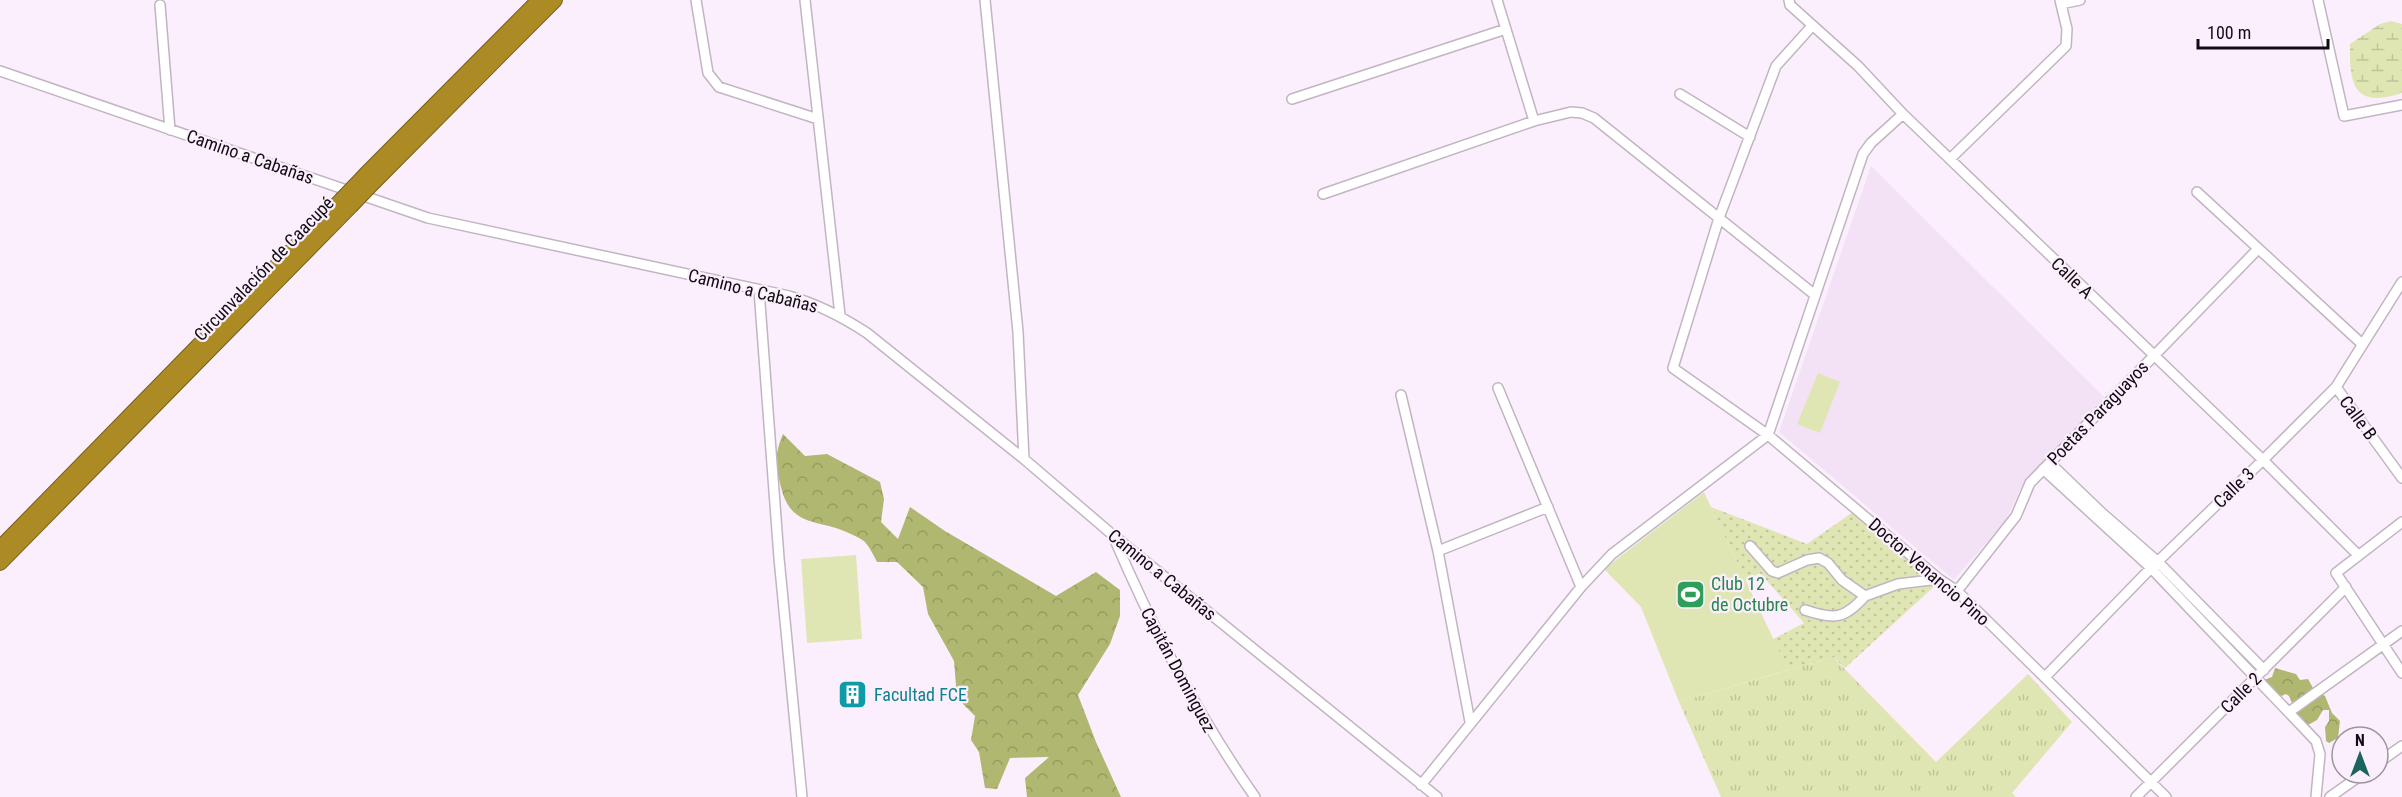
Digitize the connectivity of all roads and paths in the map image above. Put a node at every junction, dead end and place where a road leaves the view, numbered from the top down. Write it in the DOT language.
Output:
graph roads {
  1 [pos="539,0"];
  2 [pos="555,0"];
  3 [pos="696,0"];
  4 [pos="805,0"];
  5 [pos="985,0"];
  6 [pos="1497,0"];
  7 [pos="1789,0"];
  8 [pos="2080,0"];
  9 [pos="2318,0"];
  10 [pos="2061,2"];
  11 [pos="160,5"];
  12 [pos="1812,26"];
  13 [pos="1506,29"];
  14 [pos="0,71"];
  15 [pos="1680,94"];
  16 [pos="1292,99"];
  17 [pos="2402,105"];
  18 [pos="1903,114"];
  19 [pos="819,119"];
  20 [pos="1534,121"];
  21 [pos="170,130"];
  22 [pos="1750,136"];
  23 [pos="1950,159"];
  24 [pos="370,178"];
  25 [pos="2197,192"];
  26 [pos="1323,194"];
  27 [pos="346,203"];
  28 [pos="1719,219"];
  29 [pos="2258,249"];
  30 [pos="2402,282"];
  31 [pos="759,290"];
  32 [pos="1815,295"];
  33 [pos="840,315"];
  34 [pos="2362,344"];
  35 [pos="2153,356"];
  36 [pos="2336,387"];
  37 [pos="1498,388"];
  38 [pos="1401,395"];
  39 [pos="1768,435"];
  40 [pos="1024,459"];
  41 [pos="2263,460"];
  42 [pos="2046,466"];
  43 [pos="2402,478"];
  44 [pos="1548,507"];
  45 [pos="2402,522"];
  46 [pos="1114,536"];
  47 [pos="1750,546"];
  48 [pos="0,548"];
  49 [pos="1438,551"];
  50 [pos="2358,555"];
  51 [pos="0,563"];
  52 [pos="2154,564"];
  53 [pos="1939,579"];
  54 [pos="1581,587"];
  55 [pos="2346,587"];
  56 [pos="1957,591"];
  57 [pos="1865,596"];
  58 [pos="1806,610"];
  59 [pos="2402,631"];
  60 [pos="2383,643"];
  61 [pos="2264,670"];
  62 [pos="2402,673"];
  63 [pos="2044,677"];
  64 [pos="2255,679"];
  65 [pos="2289,711"];
  66 [pos="1470,722"];
  67 [pos="2151,781"];
  68 [pos="1421,785"];
  69 [pos="2347,785"];
  70 [pos="802,797"];
  71 [pos="1255,797"];
  72 [pos="1437,797"];
  73 [pos="2136,797"];
  74 [pos="2166,797"];
  75 [pos="2316,797"];
  76 [pos="2330,797"];
  1 -- 24 [label="highway, Circunvalación de Caacupé"];
  2 -- 24 [label="highway, Circunvalación de Caacupé"];
  3 -- 19 [label="street"];
  4 -- 19 [label="street"];
  5 -- 40 [label="street"];
  6 -- 13 [label="street"];
  7 -- 12 [label="street, Calle A"];
  8 -- 10 [label="street"];
  9 -- 17 [label="street"];
  10 -- 23 [label="street"];
  11 -- 21 [label="street"];
  12 -- 18 [label="street, Calle A"];
  12 -- 22 [label="street"];
  13 -- 16 [label="street"];
  13 -- 20 [label="street"];
  14 -- 21 [label="street, Camino a Cabañas"];
  15 -- 22 [label="street"];
  18 -- 23 [label="street, Calle A"];
  18 -- 32 [label="street"];
  19 -- 33 [label="street"];
  20 -- 26 [label="street"];
  20 -- 28 [label="street"];
  21 -- 31 [label="street, Camino a Cabañas"];
  22 -- 28 [label="street"];
  23 -- 35 [label="street, Calle A"];
  24 -- 27 [label="highway, Circunvalación de Caacupé, bridge"];
  25 -- 29 [label="street"];
  27 -- 48 [label="highway, Circunvalación de Caacupé"];
  27 -- 51 [label="highway, Circunvalación de Caacupé"];
  28 -- 32 [label="street"];
  28 -- 39 [label="street, Doctor Venancio Pino"];
  29 -- 34 [label="street"];
  29 -- 35 [label="street, Poetas Paraguayos"];
  30 -- 34 [label="street, Calle 3"];
  31 -- 33 [label="street, Camino a Cabañas"];
  31 -- 70 [label="street"];
  32 -- 39 [label="street"];
  33 -- 40 [label="street, Camino a Cabañas"];
  34 -- 36 [label="street, Calle 3"];
  35 -- 41 [label="street, Calle A"];
  35 -- 42 [label="street, Poetas Paraguayos"];
  36 -- 41 [label="street, Calle 3"];
  36 -- 43 [label="street, Calle B"];
  37 -- 44 [label="street"];
  38 -- 49 [label="street"];
  39 -- 53 [label="street, Doctor Venancio Pino"];
  39 -- 54 [label="street"];
  40 -- 46 [label="street, Camino a Cabañas"];
  41 -- 50 [label="street, Calle A"];
  41 -- 52 [label="street, Calle 3"];
  42 -- 52 [label="street"];
  42 -- 56 [label="street, Poetas Paraguayos"];
  44 -- 49 [label="street"];
  44 -- 54 [label="street"];
  45 -- 50 [label="street"];
  46 -- 68 [label="street, Camino a Cabañas"];
  46 -- 71 [label="street, Capitán Dominguez"];
  47 -- 57 [label="street"];
  49 -- 66 [label="street"];
  50 -- 55 [label="street"];
  52 -- 61 [label="street"];
  52 -- 63 [label="street, Calle 3"];
  52 -- 64 [label="street"];
  53 -- 56 [label="street, Doctor Venancio Pino"];
  53 -- 57 [label="street"];
  54 -- 66 [label="street"];
  55 -- 60 [label="street"];
  55 -- 61 [label="street, Calle 2"];
  56 -- 63 [label="street, Doctor Venancio Pino"];
  57 -- 58 [label="street"];
  59 -- 60 [label="street"];
  60 -- 62 [label="street"];
  60 -- 65 [label="street"];
  61 -- 64 [label="street, Calle 2"];
  63 -- 67 [label="street, Doctor Venancio Pino"];
  64 -- 65 [label="street"];
  64 -- 67 [label="street, Calle 2"];
  65 -- 75 [label="street"];
  66 -- 68 [label="street"];
  67 -- 73 [label="street, Calle 2"];
  67 -- 74 [label="street, Doctor Venancio Pino"];
  68 -- 72 [label="street, Camino a Cabañas"];
  69 -- 76 [label="street"];
}
